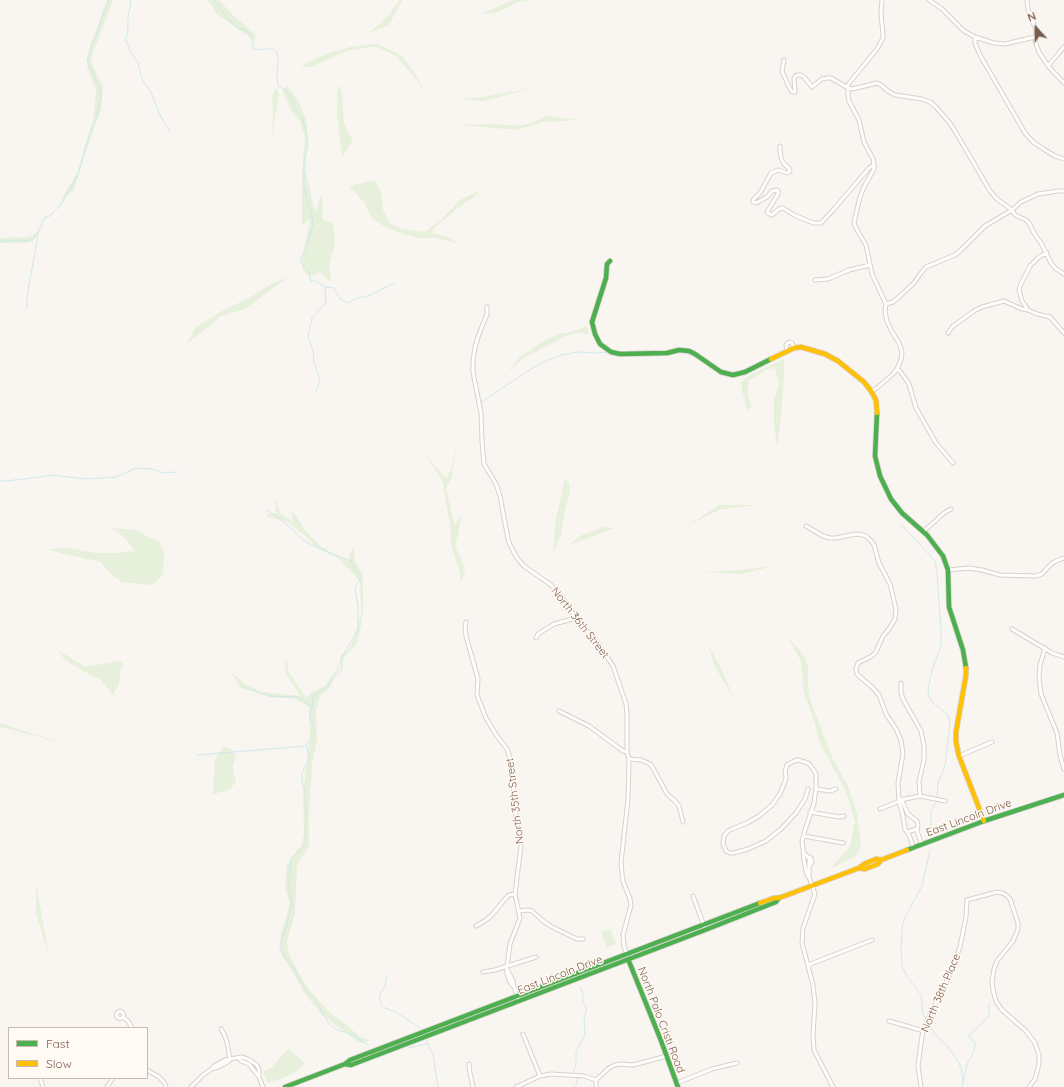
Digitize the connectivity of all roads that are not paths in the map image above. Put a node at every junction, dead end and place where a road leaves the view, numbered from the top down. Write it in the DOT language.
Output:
graph roads {
  1 [pos="882,0"];
  2 [pos="929,0"];
  3 [pos="1027,0"];
  4 [pos="975,37"];
  5 [pos="1035,37"];
  6 [pos="1064,47"];
  7 [pos="784,60"];
  8 [pos="1048,66"];
  9 [pos="1064,83"];
  10 [pos="848,88"];
  11 [pos="780,146"];
  12 [pos="1064,159"];
  13 [pos="874,165"];
  14 [pos="1064,191"];
  15 [pos="1012,210"];
  16 [pos="1046,253"];
  17 [pos="610,261"];
  18 [pos="870,265"];
  19 [pos="1064,274"];
  20 [pos="815,280"];
  21 [pos="886,304"];
  22 [pos="487,307"];
  23 [pos="1028,310"];
  24 [pos="948,332"];
  25 [pos="1064,333"];
  26 [pos="897,369"];
  27 [pos="872,390"];
  28 [pos="953,463"];
  29 [pos="951,509"];
  30 [pos="806,526"];
  31 [pos="924,531"];
  32 [pos="1064,558"];
  33 [pos="948,570"];
  34 [pos="576,618"];
  35 [pos="466,622"];
  36 [pos="1012,629"];
  37 [pos="536,638"];
  38 [pos="1045,648"];
  39 [pos="1064,657"];
  40 [pos="901,683"];
  41 [pos="559,710"];
  42 [pos="992,742"];
  43 [pos="627,752"];
  44 [pos="959,756"];
  45 [pos="629,759"];
  46 [pos="1064,769"];
  47 [pos="808,789"];
  48 [pos="816,789"];
  49 [pos="836,789"];
  50 [pos="1064,795"];
  51 [pos="920,796"];
  52 [pos="805,799"];
  53 [pos="900,801"];
  54 [pos="943,801"];
  55 [pos="814,803"];
  56 [pos="880,809"];
  57 [pos="810,812"];
  58 [pos="844,816"];
  59 [pos="984,821"];
  60 [pos="683,822"];
  61 [pos="917,829"];
  62 [pos="907,832"];
  63 [pos="804,836"];
  64 [pos="843,843"];
  65 [pos="922,845"];
  66 [pos="914,848"];
  67 [pos="804,854"];
  68 [pos="809,879"];
  69 [pos="812,886"];
  70 [pos="515,894"];
  71 [pos="693,896"];
  72 [pos="519,911"];
  73 [pos="476,926"];
  74 [pos="704,927"];
  75 [pos="583,939"];
  76 [pos="872,940"];
  77 [pos="536,956"];
  78 [pos="627,956"];
  79 [pos="808,965"];
  80 [pos="507,966"];
  81 [pos="483,972"];
  82 [pos="518,998"];
  83 [pos="123,1017"];
  84 [pos="889,1021"];
  85 [pos="131,1027"];
  86 [pos="221,1029"];
  87 [pos="924,1031"];
  88 [pos="523,1034"];
  89 [pos="667,1056"];
  90 [pos="239,1058"];
  91 [pos="248,1059"];
  92 [pos="230,1060"];
  93 [pos="246,1063"];
  94 [pos="737,1063"];
  95 [pos="469,1064"];
  96 [pos="148,1071"];
  97 [pos="540,1076"];
  98 [pos="259,1077"];
  99 [pos="112,1079"];
  100 [pos="596,1080"];
  101 [pos="677,1085"];
  102 [pos="106,1087"];
  103 [pos="166,1087"];
  104 [pos="192,1087"];
  105 [pos="263,1087"];
  106 [pos="285,1087"];
  107 [pos="473,1087"];
  108 [pos="516,1087"];
  109 [pos="596,1087"];
  110 [pos="832,1087"];
  111 [pos="921,1087"];
  112 [pos="1029,1087"];
  1 -- 10 [label="street"];
  2 -- 4 [label="street"];
  3 -- 5 [label="street"];
  4 -- 5 [label="street"];
  4 -- 12 [label="street"];
  5 -- 8 [label="street"];
  6 -- 8 [label="street"];
  7 -- 10 [label="street"];
  8 -- 9 [label="street"];
  10 -- 13 [label="street"];
  10 -- 15 [label="street"];
  11 -- 13 [label="street"];
  13 -- 18 [label="street"];
  14 -- 15 [label="street"];
  15 -- 16 [label="street"];
  15 -- 21 [label="street"];
  16 -- 19 [label="street"];
  16 -- 23 [label="street"];
  17 -- 27 [label="street"];
  18 -- 20 [label="street"];
  18 -- 21 [label="street"];
  21 -- 26 [label="street"];
  22 -- 34 [label="street, North 36th Street"];
  23 -- 24 [label="street"];
  23 -- 25 [label="street"];
  26 -- 27 [label="street"];
  26 -- 28 [label="street"];
  27 -- 31 [label="street"];
  29 -- 31 [label="street"];
  30 -- 53 [label="street"];
  31 -- 33 [label="street"];
  32 -- 33 [label="street"];
  33 -- 44 [label="street"];
  34 -- 37 [label="street"];
  34 -- 43 [label="street, North 36th Street"];
  35 -- 70 [label="street, North 35th Street"];
  36 -- 38 [label="street"];
  38 -- 39 [label="street"];
  38 -- 46 [label="street"];
  40 -- 51 [label="street"];
  41 -- 43 [label="street"];
  42 -- 44 [label="street"];
  43 -- 45 [label="street, North 36th Street"];
  44 -- 59 [label="street"];
  45 -- 60 [label="street"];
  45 -- 78 [label="street, North 36th Street"];
  47 -- 52 [label="street"];
  48 -- 49 [label="street"];
  48 -- 52 [label="street"];
  48 -- 55 [label="street"];
  50 -- 59 [label="street, East Lincoln Drive"];
  51 -- 53 [label="street"];
  51 -- 54 [label="street"];
  52 -- 55 [label="street"];
  53 -- 56 [label="street"];
  53 -- 61 [label="street"];
  53 -- 62 [label="street"];
  55 -- 57 [label="street"];
  57 -- 58 [label="street"];
  57 -- 63 [label="street"];
  59 -- 65 [label="street, East Lincoln Drive"];
  61 -- 62 [label="street"];
  61 -- 65 [label="street"];
  62 -- 66 [label="street"];
  63 -- 64 [label="street"];
  63 -- 67 [label="street"];
  65 -- 66 [label="street, East Lincoln Drive"];
  66 -- 69 [label="street, East Lincoln Drive"];
  67 -- 68 [label="street"];
  67 -- 68 [label="street"];
  68 -- 69 [label="street"];
  69 -- 74 [label="street, East Lincoln Drive"];
  69 -- 79 [label="street"];
  70 -- 72 [label="street, North 35th Street"];
  70 -- 73 [label="street"];
  71 -- 74 [label="street"];
  72 -- 75 [label="street"];
  72 -- 80 [label="street, North 35th Street"];
  74 -- 78 [label="street, East Lincoln Drive"];
  76 -- 79 [label="street"];
  77 -- 80 [label="street"];
  78 -- 82 [label="street, East Lincoln Drive"];
  78 -- 89 [label="street, North Palo Cristi Road"];
  79 -- 110 [label="street"];
  80 -- 81 [label="street"];
  80 -- 82 [label="street, North 35th Street"];
  82 -- 106 [label="street, East Lincoln Drive"];
  83 -- 85 [label="street"];
  84 -- 87 [label="street"];
  86 -- 92 [label="street"];
  87 -- 111 [label="street, North 38th Place"];
  87 -- 112 [label="street, North 38th Place"];
  88 -- 97 [label="street"];
  89 -- 100 [label="street"];
  89 -- 101 [label="street, North Palo Cristi Road"];
  90 -- 91 [label="street"];
  90 -- 92 [label="street"];
  90 -- 93 [label="street"];
  91 -- 93 [label="street"];
  91 -- 98 [label="street"];
  92 -- 104 [label="street"];
  93 -- 98 [label="street"];
  94 -- 101 [label="street"];
  95 -- 107 [label="street"];
  96 -- 103 [label="street"];
  97 -- 100 [label="street"];
  97 -- 108 [label="street"];
  98 -- 105 [label="street"];
  99 -- 102 [label="street"];
  100 -- 109 [label="street"];
}
